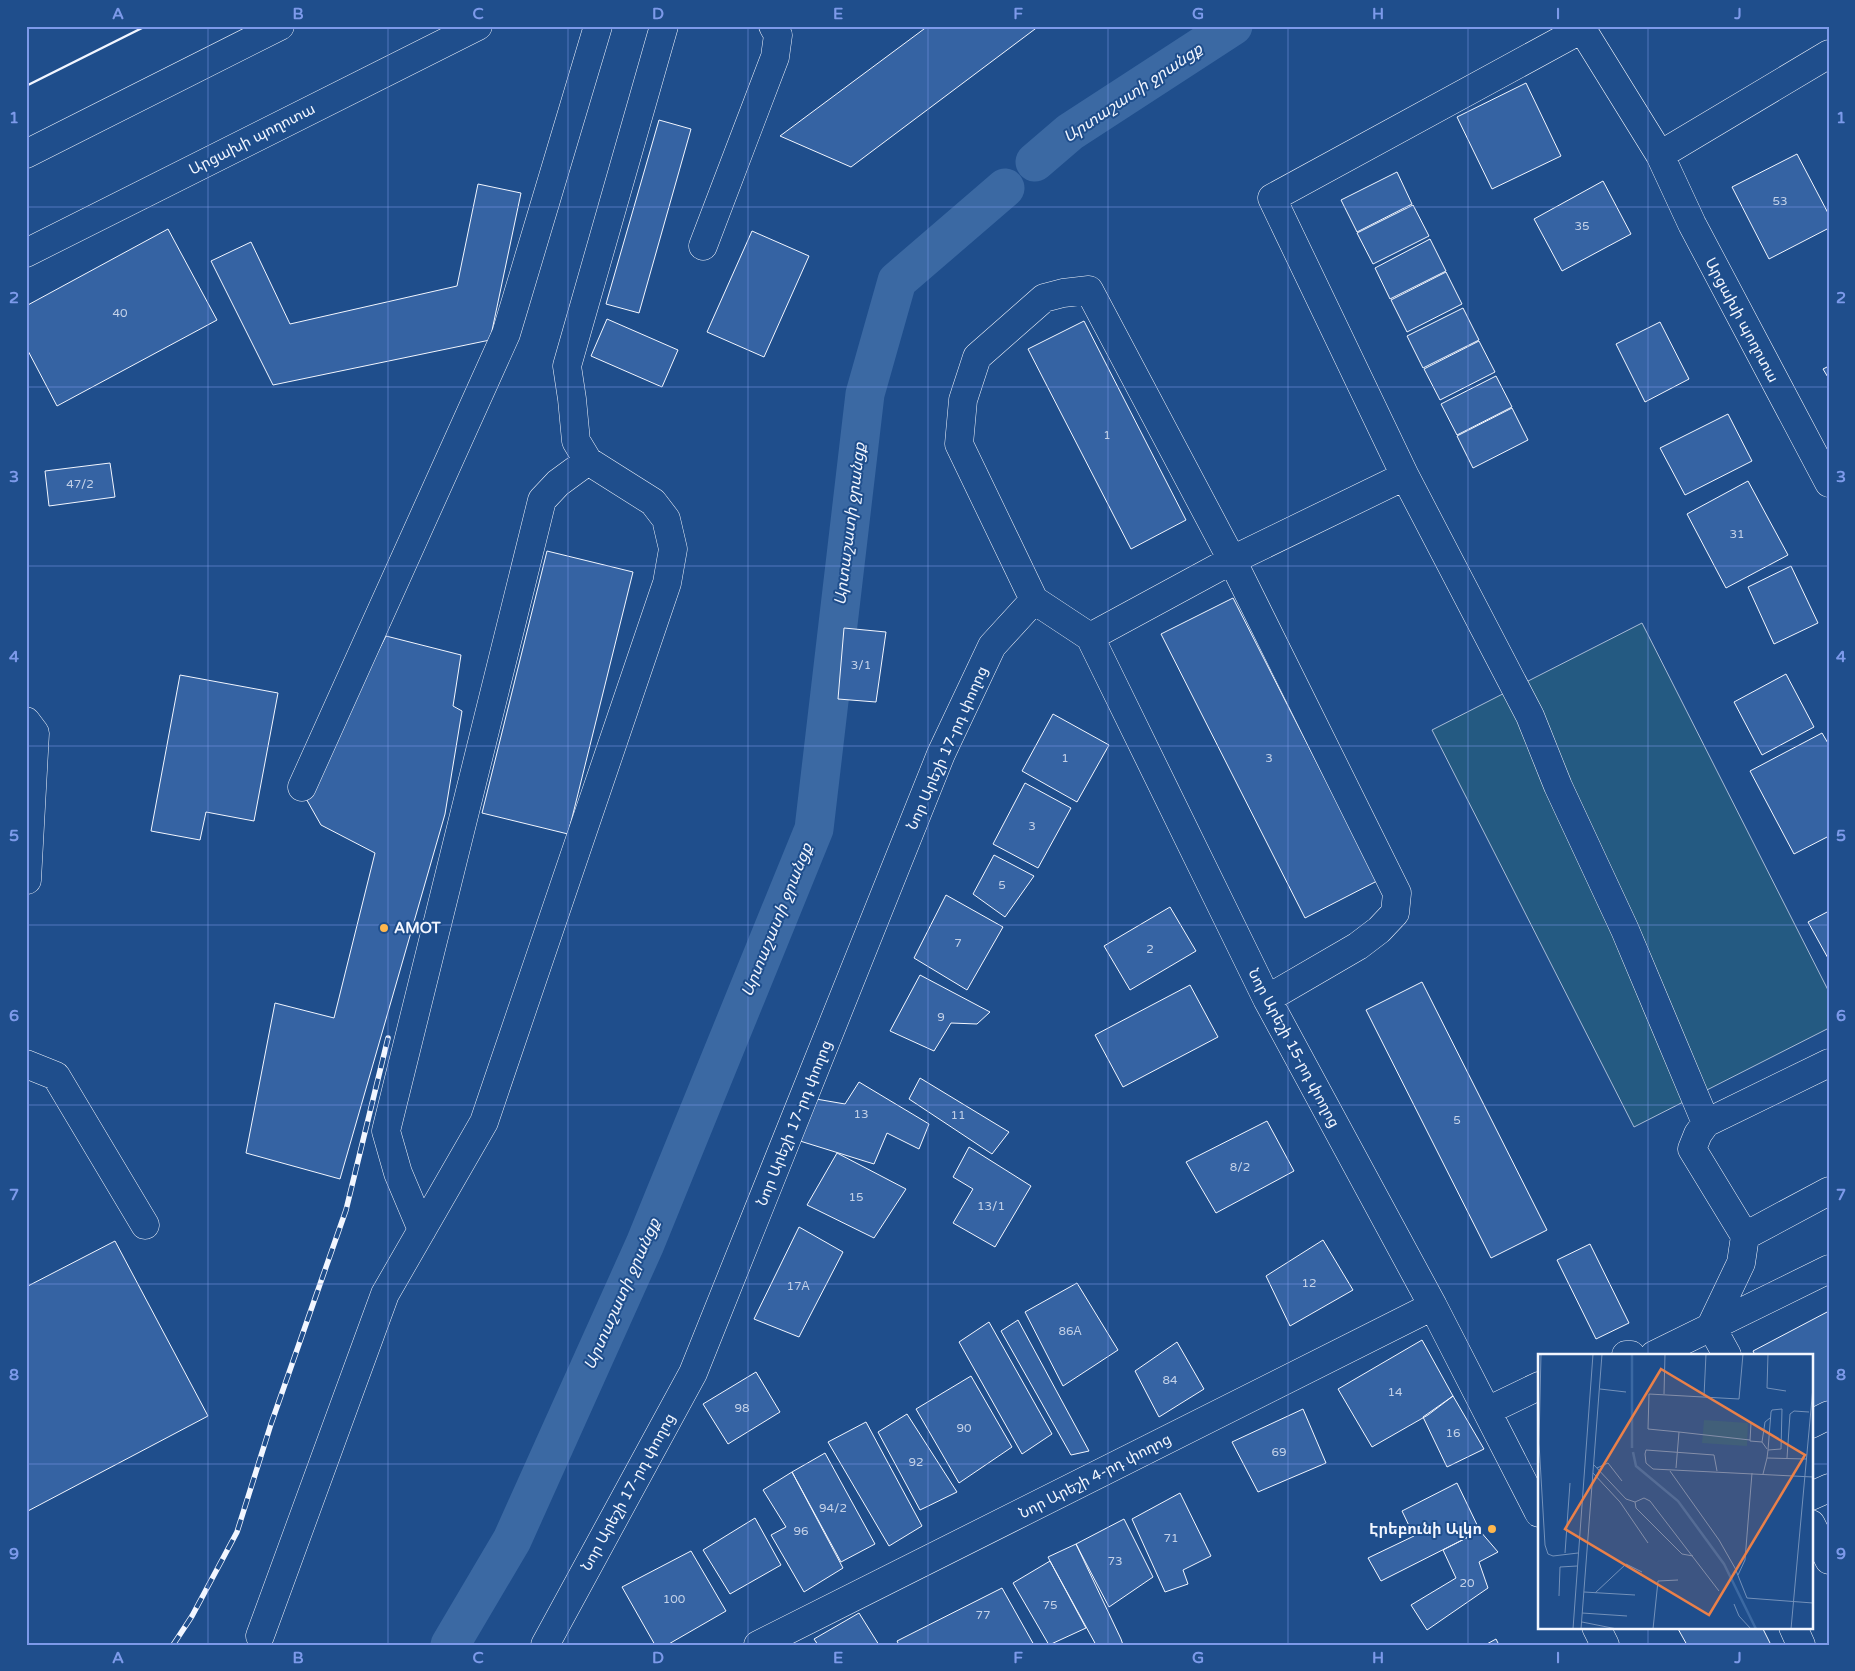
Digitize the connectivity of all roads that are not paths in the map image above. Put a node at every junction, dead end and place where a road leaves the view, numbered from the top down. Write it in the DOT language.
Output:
graph roads {
  1 [pos="280,26"];
  2 [pos="478,26"];
  3 [pos="598,26"];
  4 [pos="664,26"];
  5 [pos="773,26"];
  6 [pos="1829,54"];
  7 [pos="26,154"];
  8 [pos="1660,155"];
  9 [pos="703,246"];
  10 [pos="26,252"];
  11 [pos="588,461"];
  12 [pos="1405,476"];
  13 [pos="1829,483"];
  14 [pos="1232,560"];
  15 [pos="1034,600"];
  16 [pos="1090,637"];
  17 [pos="26,720"];
  18 [pos="302,787"];
  19 [pos="27,880"];
  20 [pos="1267,999"];
  21 [pos="1829,1063"];
  22 [pos="26,1064"];
  23 [pos="1706,1123"];
  24 [pos="1829,1191"];
  25 [pos="145,1226"];
  26 [pos="422,1230"];
  27 [pos="1745,1236"];
  28 [pos="1829,1269"];
  29 [pos="1433,1306"];
  30 [pos="1711,1326"];
  31 [pos="1656,1354"];
  32 [pos="1726,1354"];
  33 [pos="1538,1386"];
  34 [pos="1487,1411"];
  35 [pos="1829,1415"];
  36 [pos="1812,1424"];
  37 [pos="1829,1488"];
  38 [pos="1812,1496"];
  39 [pos="1538,1511"];
  40 [pos="1812,1526"];
  41 [pos="1829,1560"];
  42 [pos="1596,1628"];
  43 [pos="1792,1628"];
  44 [pos="260,1636"];
  45 [pos="545,1645"];
  46 [pos="758,1645"];
  47 [pos="1605,1645"];
  48 [pos="1801,1645"];
  1 -- 7 [label="street"];
  2 -- 10 [label="street, Արցախի պողոտա"];
  3 -- 18 [label="street"];
  4 -- 11 [label="street"];
  5 -- 9 [label="street"];
  6 -- 8 [label="street"];
  8 -- 12 [label="street, Արցախի պողոտա"];
  8 -- 13 [label="street, Արցախի պողոտա"];
  11 -- 26 [label="street"];
  11 -- 26 [label="street"];
  12 -- 14 [label="street"];
  12 -- 23 [label="street"];
  14 -- 15 [label="street"];
  14 -- 16 [label="street"];
  14 -- 20 [label="street"];
  15 -- 16 [label="street"];
  15 -- 45 [label="street, Նոր Արեշի 17-րդ փողոց"];
  16 -- 20 [label="street, Նոր Արեշի 15-րդ փողոց"];
  17 -- 19 [label="street"];
  20 -- 29 [label="street, Նոր Արեշի 15-րդ փողոց"];
  21 -- 23 [label="street"];
  22 -- 25 [label="street"];
  23 -- 27 [label="street"];
  24 -- 27 [label="street"];
  26 -- 44 [label="street"];
  27 -- 30 [label="street"];
  28 -- 30 [label="street"];
  29 -- 34 [label="street, Նոր Արեշի 15-րդ փողոց"];
  29 -- 46 [label="street, Նոր Արեշի 4-րդ փողոց"];
  30 -- 31 [label="street"];
  30 -- 32 [label="street"];
  33 -- 34 [label="street"];
  34 -- 39 [label="street, Նոր Արեշի 15-րդ փողոց"];
  35 -- 36 [label="street"];
  37 -- 38 [label="street"];
  40 -- 41 [label="street"];
  42 -- 47 [label="street"];
  43 -- 48 [label="street"];
}
